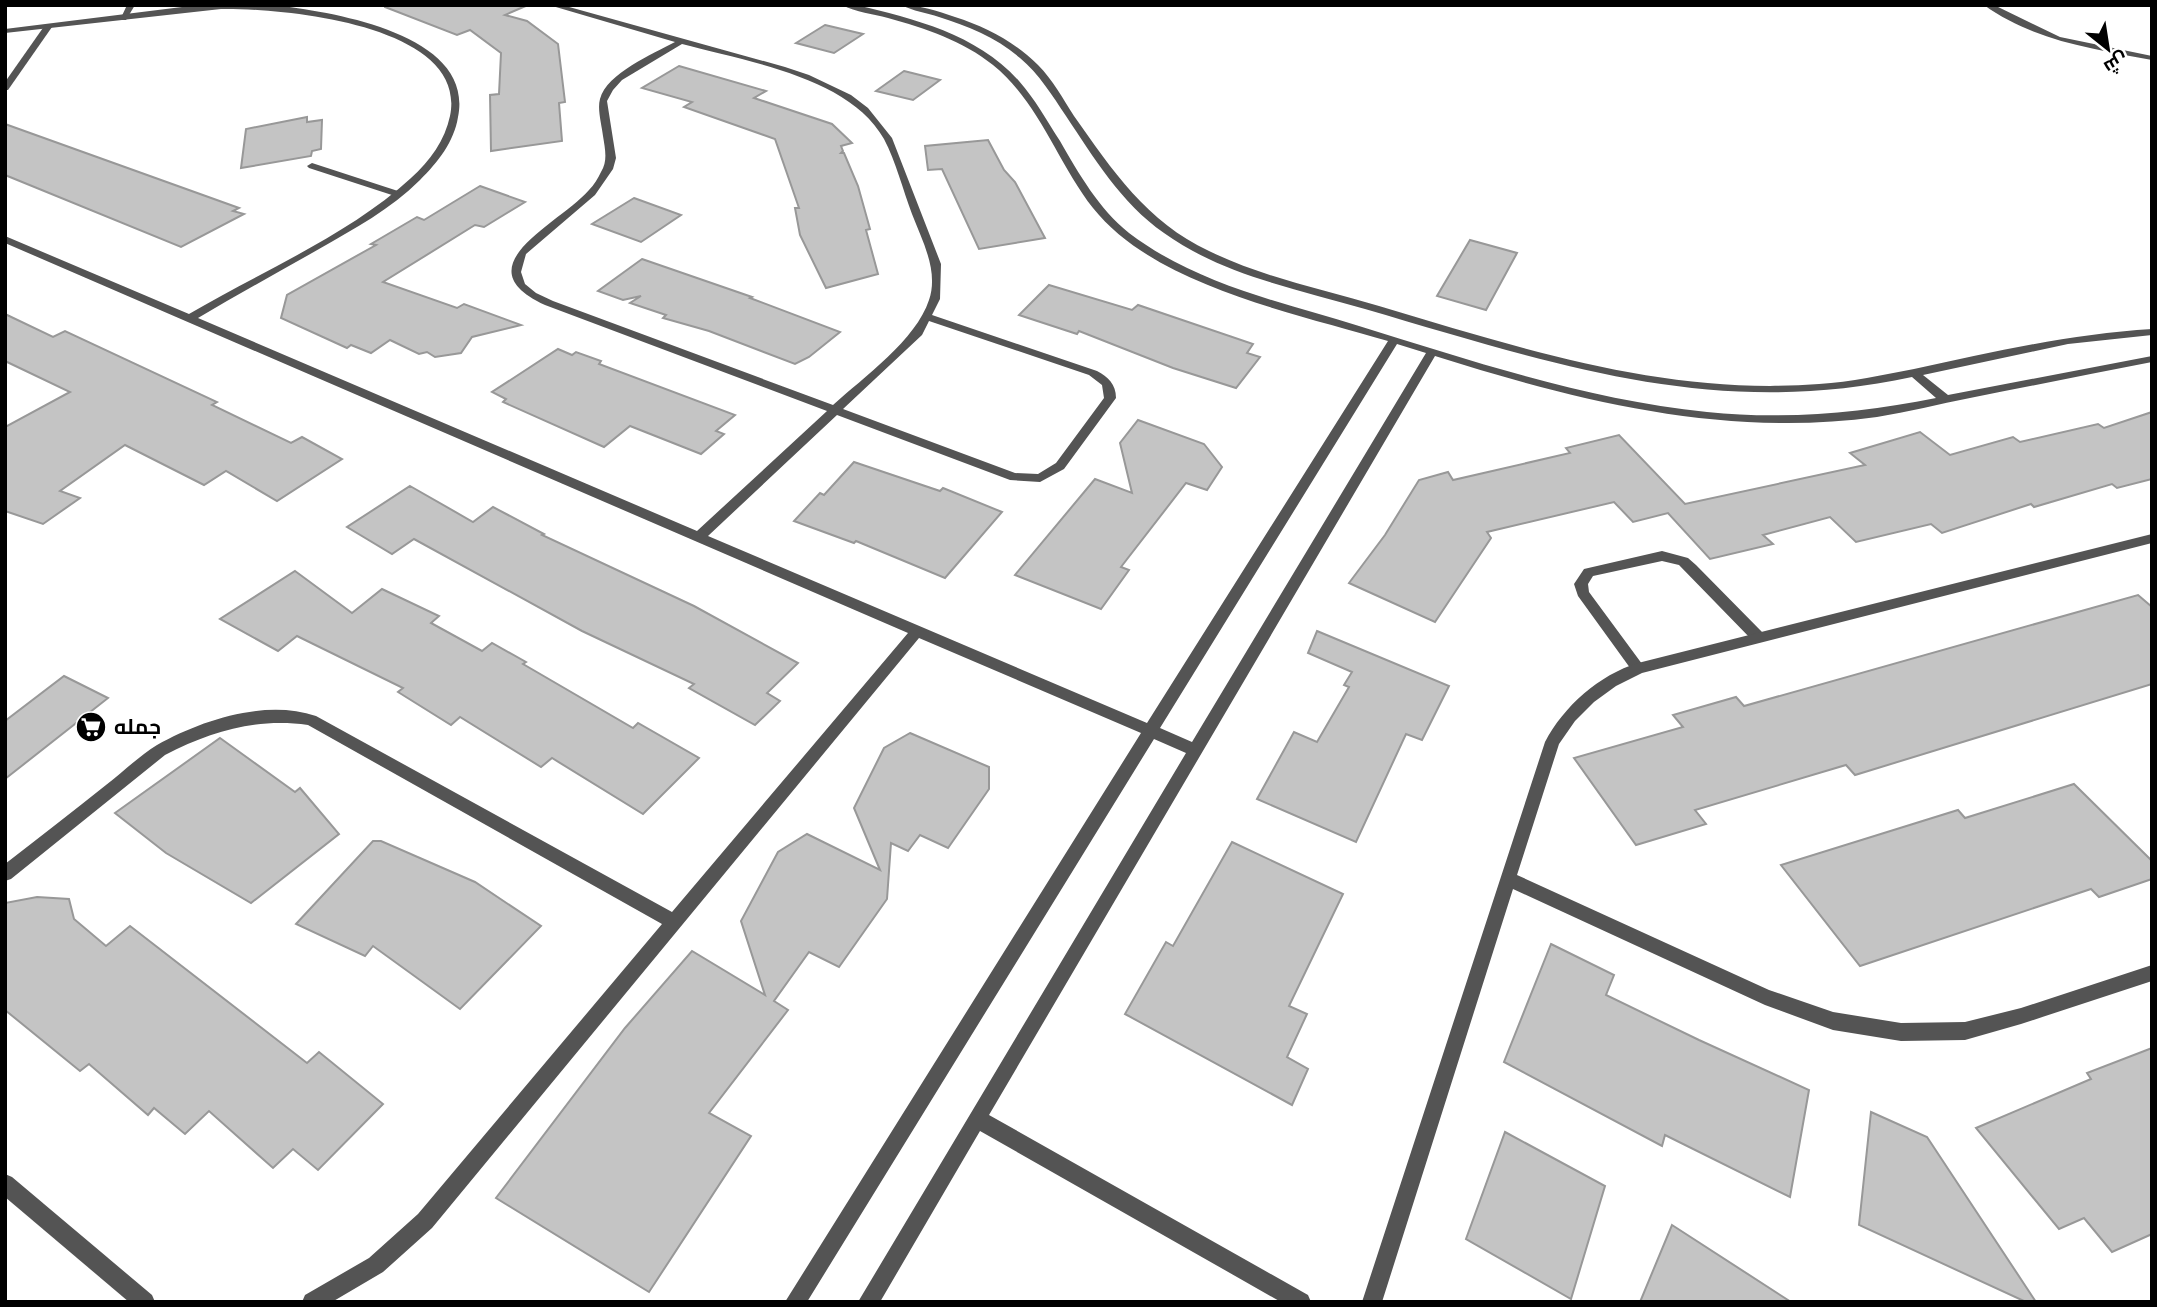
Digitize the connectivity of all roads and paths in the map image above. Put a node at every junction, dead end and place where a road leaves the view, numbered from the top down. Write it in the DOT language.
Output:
graph roads {
  1 [pos="131,5"];
  2 [pos="553,5"];
  3 [pos="846,5"];
  4 [pos="905,5"];
  5 [pos="1988,5"];
  6 [pos="931,8"];
  7 [pos="123,18"];
  8 [pos="48,27"];
  9 [pos="5,31"];
  10 [pos="683,40"];
  11 [pos="2152,58"];
  12 [pos="5,88"];
  13 [pos="313,166"];
  14 [pos="398,194"];
  15 [pos="6,240"];
  16 [pos="1277,279"];
  17 [pos="1262,299"];
  18 [pos="927,317"];
  19 [pos="190,318"];
  20 [pos="2152,332"];
  21 [pos="1394,340"];
  22 [pos="1432,352"];
  23 [pos="2152,359"];
  24 [pos="1913,372"];
  25 [pos="1945,399"];
  26 [pos="837,411"];
  27 [pos="699,537"];
  28 [pos="2152,538"];
  29 [pos="917,631"];
  30 [pos="1758,637"];
  31 [pos="1638,668"];
  32 [pos="1150,731"];
  33 [pos="1195,750"];
  34 [pos="5,874"];
  35 [pos="1508,879"];
  36 [pos="674,922"];
  37 [pos="2152,973"];
  38 [pos="977,1119"];
  39 [pos="5,1184"];
  40 [pos="145,1302"];
  41 [pos="312,1302"];
  42 [pos="795,1302"];
  43 [pos="868,1302"];
  44 [pos="1301,1302"];
  45 [pos="1372,1302"];
  1 -- 7 [label="street"];
  2 -- 10 [label="street"];
  3 -- 17 [label="street"];
  4 -- 6 [label="street"];
  5 -- 11 [label="street"];
  6 -- 16 [label="street"];
  7 -- 8 [label="street"];
  7 -- 14 [label="street"];
  8 -- 9 [label="street"];
  8 -- 12 [label="street"];
  10 -- 18 [label="street"];
  10 -- 26 [label="street"];
  13 -- 14 [label="street"];
  14 -- 19 [label="street"];
  15 -- 19 [label="street"];
  16 -- 17 [label="street"];
  16 -- 24 [label="street"];
  17 -- 21 [label="street"];
  18 -- 26 [label="street"];
  18 -- 26 [label="street"];
  19 -- 27 [label="street"];
  20 -- 24 [label="street"];
  21 -- 22 [label="street"];
  21 -- 32 [label="street"];
  22 -- 25 [label="street"];
  22 -- 33 [label="street"];
  23 -- 25 [label="street"];
  24 -- 25 [label="street"];
  26 -- 27 [label="street"];
  27 -- 29 [label="street"];
  28 -- 30 [label="street"];
  29 -- 32 [label="street"];
  29 -- 36 [label="street"];
  30 -- 31 [label="street"];
  30 -- 31 [label="street"];
  31 -- 35 [label="street"];
  32 -- 33 [label="street"];
  32 -- 42 [label="street"];
  33 -- 38 [label="street"];
  34 -- 36 [label="street"];
  35 -- 37 [label="street"];
  35 -- 45 [label="street"];
  36 -- 41 [label="street"];
  38 -- 43 [label="street"];
  38 -- 44 [label="street"];
  39 -- 40 [label="street"];
}
